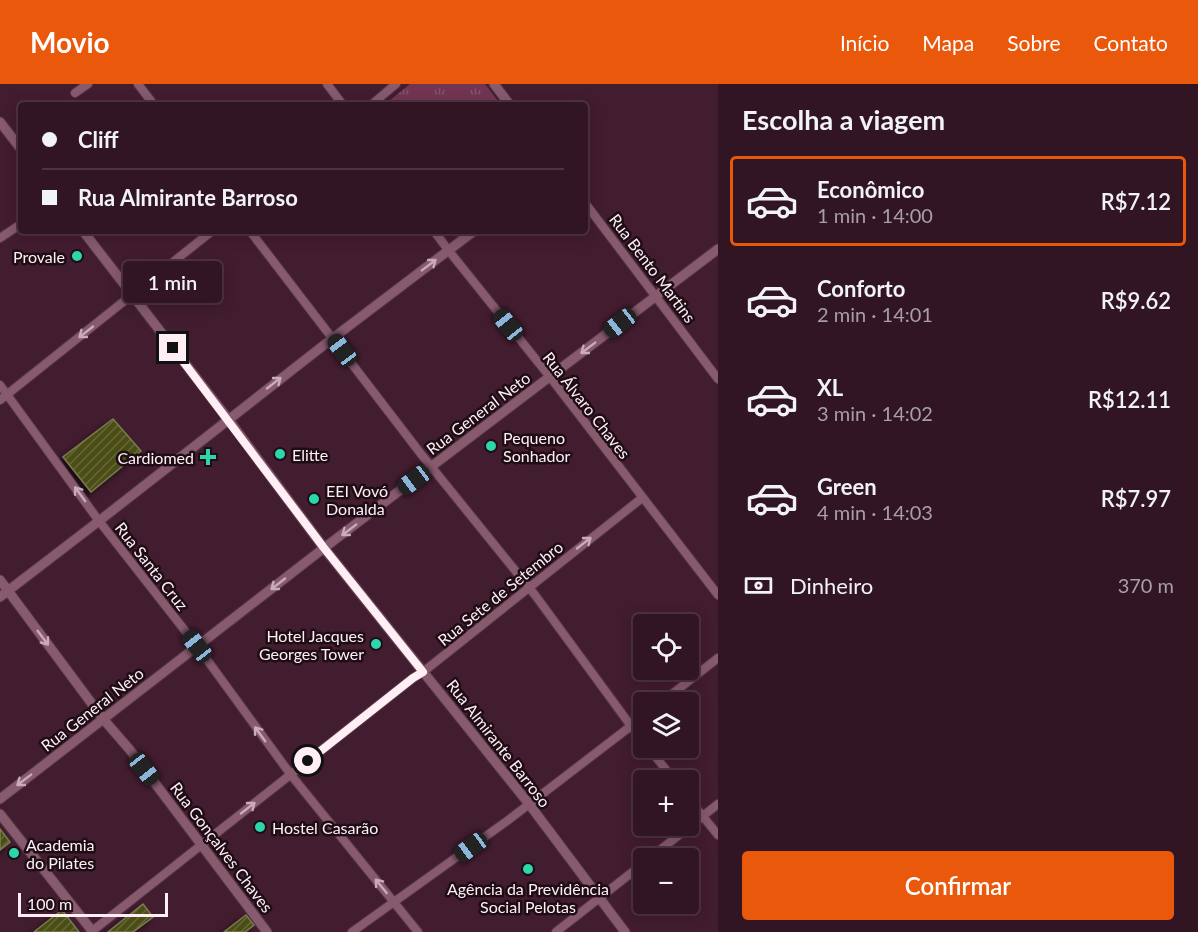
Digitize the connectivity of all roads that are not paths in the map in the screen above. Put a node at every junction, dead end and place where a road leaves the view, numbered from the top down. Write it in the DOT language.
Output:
graph roads {
  1 [pos="88,84"];
  2 [pos="138,84"];
  3 [pos="327,84"];
  4 [pos="396,84"];
  5 [pos="494,84"];
  6 [pos="75,93"];
  7 [pos="152,102"];
  8 [pos="342,102"];
  9 [pos="375,102"];
  10 [pos="508,102"];
  11 [pos="0,122"];
  12 [pos="18,145"];
  13 [pos="588,207"];
  14 [pos="18,226"];
  15 [pos="85,234"];
  16 [pos="208,234"];
  17 [pos="252,234"];
  18 [pos="436,234"];
  19 [pos="470,234"];
  20 [pos="0,238"];
  21 [pos="718,249"];
  22 [pos="448,251"];
  23 [pos="132,295"];
  24 [pos="656,296"];
  25 [pos="333,338"];
  26 [pos="550,377"];
  27 [pos="718,379"];
  28 [pos="0,385"];
  29 [pos="4,397"];
  30 [pos="228,419"];
  31 [pos="432,467"];
  32 [pos="642,498"];
  33 [pos="99,521"];
  34 [pos="324,548"];
  35 [pos="0,580"];
  36 [pos="528,587"];
  37 [pos="8,591"];
  38 [pos="718,595"];
  39 [pos="0,597"];
  40 [pos="197,646"];
  41 [pos="718,658"];
  42 [pos="423,672"];
  43 [pos="675,692"];
  44 [pos="104,720"];
  45 [pos="631,726"];
  46 [pos="633,728"];
  47 [pos="657,758"];
  48 [pos="666,770"];
  49 [pos="291,775"];
  50 [pos="0,799"];
  51 [pos="529,804"];
  52 [pos="718,804"];
  53 [pos="699,812"];
  54 [pos="0,814"];
  55 [pos="702,816"];
  56 [pos="718,835"];
  57 [pos="202,845"];
  58 [pos="662,848"];
  59 [pos="633,872"];
  60 [pos="599,898"];
  61 [pos="394,902"];
  62 [pos="92,932"];
  63 [pos="267,932"];
  64 [pos="352,932"];
  65 [pos="418,932"];
  66 [pos="556,932"];
  67 [pos="625,932"];
  1 -- 6 [label="street"];
  2 -- 7 [label="street"];
  3 -- 8 [label="street"];
  4 -- 9 [label="street"];
  5 -- 10 [label="street"];
  11 -- 12 [label="street"];
  13 -- 24 [label="street, Rua Bento Martins"];
  14 -- 20 [label="street"];
  15 -- 23 [label="street, Rua Almirante Barroso"];
  16 -- 23 [label="street"];
  17 -- 25 [label="street"];
  18 -- 22 [label="street, Rua Álvaro Chaves"];
  19 -- 22 [label="street"];
  21 -- 24 [label="street, Rua General Neto"];
  25 -- 22 [label="street, one-way"];
  22 -- 26 [label="street, Rua Álvaro Chaves"];
  23 -- 29 [label="street, one-way"];
  23 -- 30 [label="street, Rua Almirante Barroso"];
  24 -- 26 [label="street, Rua General Neto, one-way"];
  24 -- 27 [label="street, Rua Bento Martins"];
  30 -- 25 [label="street, one-way"];
  25 -- 31 [label="street"];
  26 -- 31 [label="street, Rua General Neto"];
  26 -- 32 [label="street, Rua Álvaro Chaves"];
  28 -- 29 [label="street, Rua Santa Cruz"];
  33 -- 29 [label="street, Rua Santa Cruz, one-way"];
  30 -- 33 [label="street"];
  30 -- 34 [label="street, Rua Almirante Barroso"];
  31 -- 34 [label="street, Rua General Neto, one-way"];
  31 -- 36 [label="street"];
  36 -- 32 [label="street, Rua Sete de Setembro, one-way"];
  32 -- 38 [label="street, Rua Álvaro Chaves"];
  33 -- 37 [label="street"];
  33 -- 40 [label="street, Rua Santa Cruz"];
  34 -- 40 [label="street, Rua General Neto, one-way"];
  34 -- 42 [label="street, Rua Almirante Barroso"];
  35 -- 37 [label="street, Rua Gonçalves Chaves"];
  36 -- 42 [label="street, Rua Sete de Setembro"];
  36 -- 45 [label="street"];
  37 -- 39 [label="street"];
  37 -- 44 [label="street, Rua Gonçalves Chaves, one-way"];
  40 -- 44 [label="street, Rua General Neto"];
  49 -- 40 [label="street, Rua Santa Cruz, one-way"];
  41 -- 43 [label="street"];
  42 -- 49 [label="street, Rua Sete de Setembro"];
  42 -- 51 [label="street, Rua Almirante Barroso"];
  44 -- 50 [label="street, Rua General Neto, one-way"];
  44 -- 57 [label="street, Rua Gonçalves Chaves"];
  45 -- 46 [label="street"];
  45 -- 51 [label="street"];
  47 -- 48 [label="street"];
  57 -- 49 [label="street, Rua Sete de Setembro, one-way"];
  61 -- 49 [label="street, Rua Santa Cruz, one-way"];
  51 -- 60 [label="street, Rua Almirante Barroso"];
  51 -- 61 [label="street"];
  52 -- 55 [label="street"];
  53 -- 55 [label="street"];
  54 -- 62 [label="street"];
  55 -- 56 [label="street"];
  55 -- 58 [label="street"];
  57 -- 62 [label="street, Rua Sete de Setembro"];
  57 -- 63 [label="street, Rua Gonçalves Chaves"];
  59 -- 60 [label="street"];
  60 -- 66 [label="street"];
  60 -- 67 [label="street, Rua Almirante Barroso"];
  61 -- 64 [label="street"];
  61 -- 65 [label="street, Rua Santa Cruz"];
}
